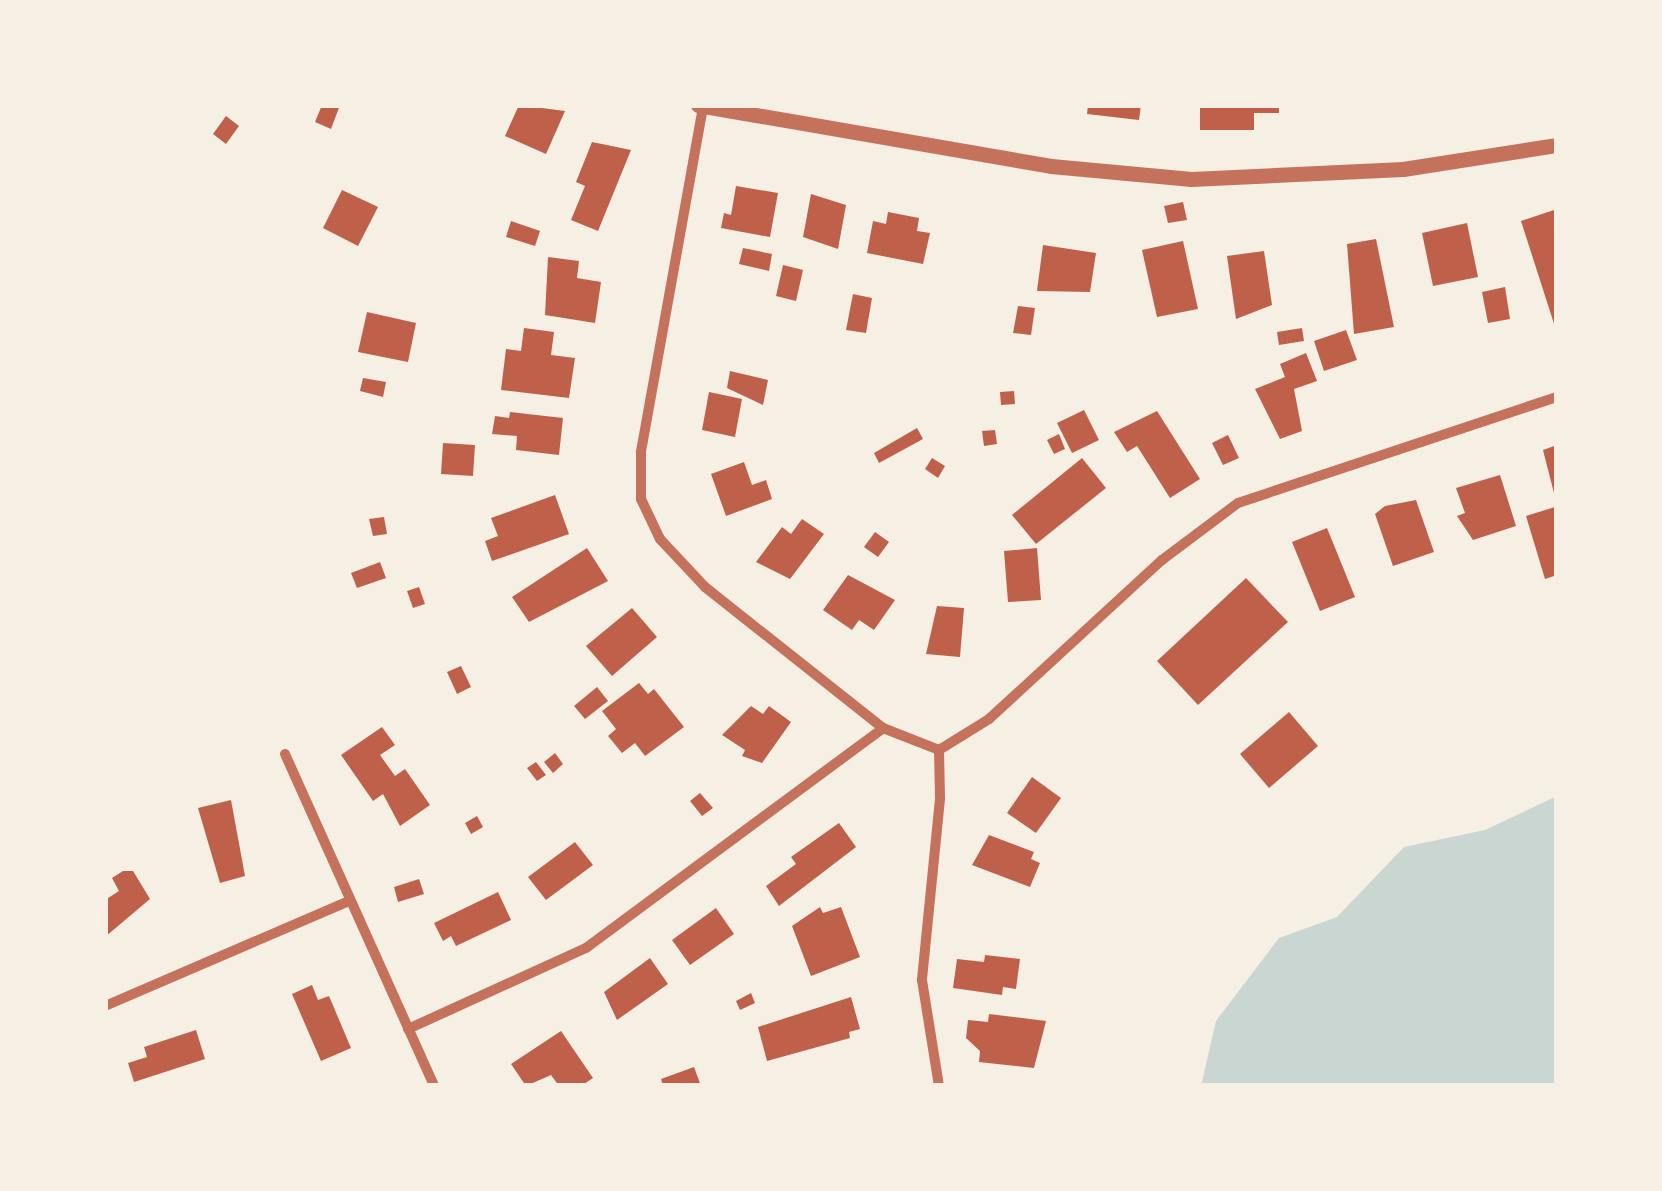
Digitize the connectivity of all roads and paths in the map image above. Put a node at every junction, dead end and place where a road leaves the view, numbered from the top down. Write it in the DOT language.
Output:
graph roads {
  1 [pos="700,106"];
  2 [pos="1557,145"];
  3 [pos="1557,397"];
  4 [pos="883,728"];
  5 [pos="939,750"];
  6 [pos="285,754"];
  7 [pos="349,901"];
  8 [pos="105,1006"];
  9 [pos="408,1028"];
  10 [pos="434,1086"];
  11 [pos="939,1086"];
  1 -- 2 [label="street"];
  1 -- 4 [label="street"];
  3 -- 5 [label="street"];
  4 -- 5 [label="street"];
  4 -- 9 [label="street"];
  5 -- 11 [label="street"];
  6 -- 7 [label="street"];
  7 -- 8 [label="street"];
  7 -- 9 [label="street"];
  9 -- 10 [label="street"];
}
